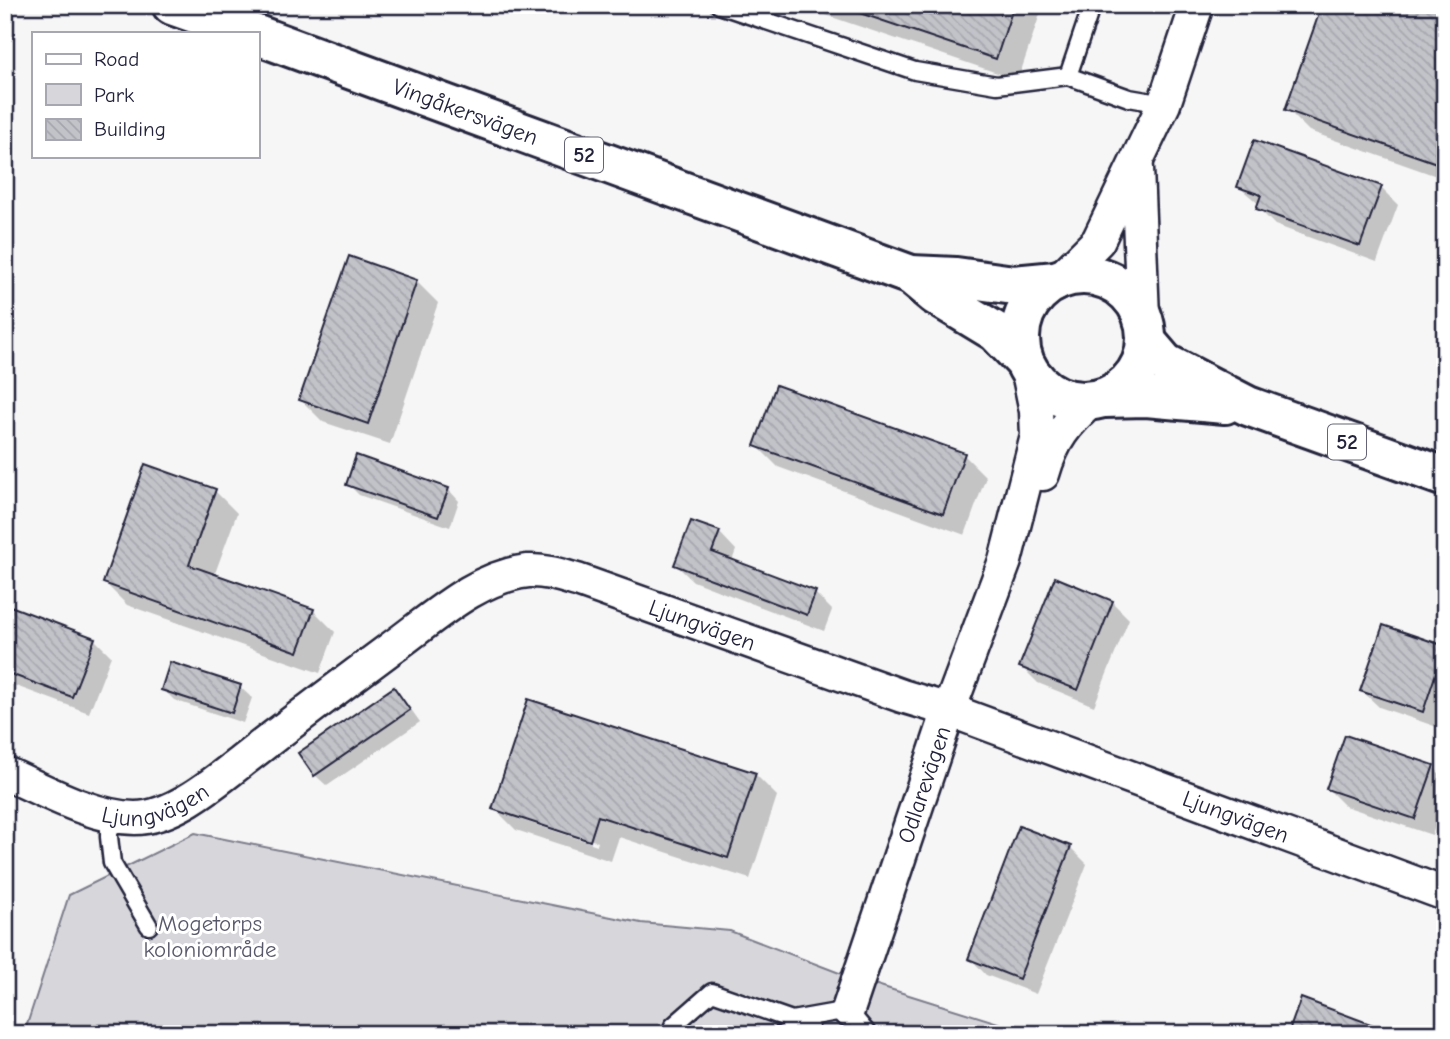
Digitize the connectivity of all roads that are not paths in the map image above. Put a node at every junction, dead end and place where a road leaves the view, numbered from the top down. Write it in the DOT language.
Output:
graph roads {
  1 [pos="172,5"];
  2 [pos="719,5"];
  3 [pos="1092,5"];
  4 [pos="1197,5"];
  5 [pos="248,32"];
  6 [pos="259,37"];
  7 [pos="1068,76"];
  8 [pos="1164,104"];
  9 [pos="1137,163"];
  10 [pos="911,275"];
  11 [pos="1059,279"];
  12 [pos="1145,329"];
  13 [pos="1025,363"];
  14 [pos="1098,399"];
  15 [pos="1248,406"];
  16 [pos="1445,477"];
  17 [pos="1005,561"];
  18 [pos="949,710"];
  19 [pos="5,773"];
  20 [pos="109,815"];
  21 [pos="1445,894"];
  22 [pos="149,926"];
  23 [pos="848,1010"];
  24 [pos="689,1034"];
  25 [pos="782,1034"];
  26 [pos="868,1034"];
  1 -- 5 [label="main road"];
  2 -- 7 [label="lane"];
  3 -- 7 [label="lane"];
  4 -- 8 [label="street"];
  6 -- 10 [label="main road, Vingåkersvägen / 52"];
  7 -- 8 [label="lane"];
  8 -- 9 [label="street"];
  9 -- 11 [label="street"];
  9 -- 12 [label="street"];
  10 -- 11 [label="main road, Vingåkersvägen / 52"];
  10 -- 13 [label="main road, Vingåkersvägen / 52"];
  11 -- 12 [label="main road, 52"];
  11 -- 13 [label="main road"];
  12 -- 14 [label="main road"];
  12 -- 15 [label="main road, 52"];
  13 -- 14 [label="main road, 52"];
  13 -- 17 [label="street, Odlarevägen"];
  14 -- 15 [label="main road, 52"];
  14 -- 17 [label="street, Odlarevägen"];
  15 -- 16 [label="main road, 52"];
  17 -- 18 [label="street, Odlarevägen"];
  18 -- 20 [label="street, Ljungvägen"];
  18 -- 21 [label="street, Ljungvägen"];
  18 -- 23 [label="street, Odlarevägen"];
  19 -- 20 [label="street, Ljungvägen"];
  20 -- 22 [label="lane"];
  23 -- 24 [label="lane"];
  23 -- 25 [label="lane"];
  23 -- 26 [label="lane"];
}
